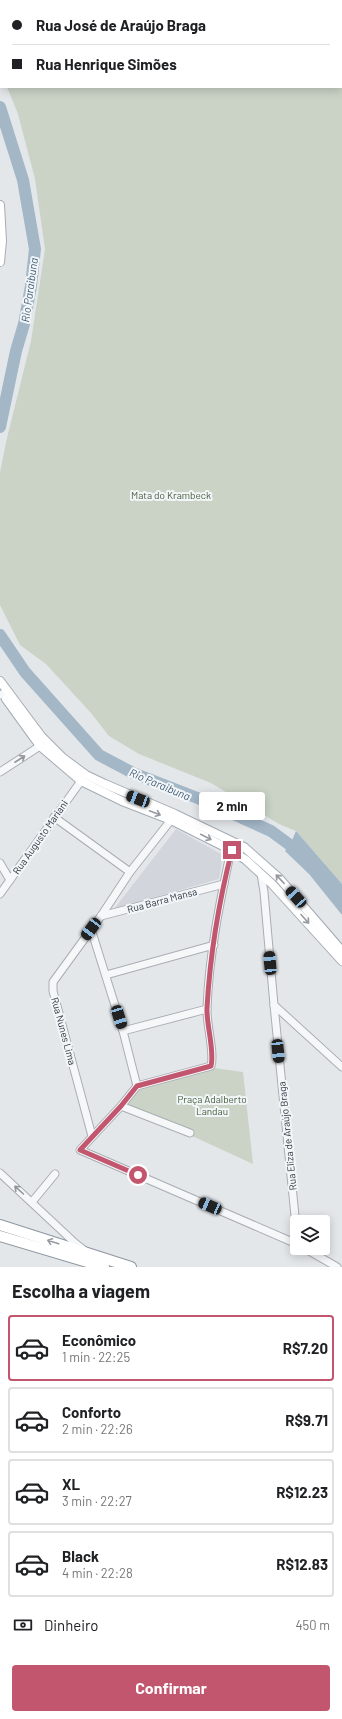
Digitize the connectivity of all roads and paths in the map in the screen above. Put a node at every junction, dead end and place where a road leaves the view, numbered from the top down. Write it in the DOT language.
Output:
graph roads {
  1 [pos="0,205"];
  2 [pos="0,262"];
  3 [pos="0,681"];
  4 [pos="0,691"];
  5 [pos="15,703"];
  6 [pos="40,746"];
  7 [pos="0,772"];
  8 [pos="81,781"];
  9 [pos="125,794"];
  10 [pos="54,817"];
  11 [pos="173,817"];
  12 [pos="232,850"];
  13 [pos="0,863"];
  14 [pos="130,872"];
  15 [pos="261,874"];
  16 [pos="10,880"];
  17 [pos="224,884"];
  18 [pos="272,884"];
  19 [pos="264,892"];
  20 [pos="0,894"];
  21 [pos="101,916"];
  22 [pos="91,929"];
  23 [pos="214,945"];
  24 [pos="342,950"];
  25 [pos="342,961"];
  26 [pos="106,975"];
  27 [pos="274,1005"];
  28 [pos="207,1009"];
  29 [pos="123,1031"];
  30 [pos="342,1067"];
  31 [pos="137,1086"];
  32 [pos="121,1106"];
  33 [pos="190,1133"];
  34 [pos="92,1136"];
  35 [pos="0,1173"];
  36 [pos="56,1174"];
  37 [pos="32,1202"];
  38 [pos="295,1215"];
  39 [pos="0,1225"];
  40 [pos="0,1236"];
  41 [pos="290,1241"];
  42 [pos="89,1254"];
  43 [pos="316,1255"];
  44 [pos="104,1267"];
  45 [pos="130,1267"];
  46 [pos="337,1267"];
  1 -- 2 [label="main road"];
  3 -- 5 [label="main road"];
  4 -- 5 [label="main road"];
  4 -- 6 [label="main road"];
  5 -- 9 [label="main road"];
  7 -- 6 [label="street, one-way"];
  6 -- 8 [label="main road"];
  8 -- 9 [label="main road"];
  8 -- 10 [label="street, Rua Augusto Mariani"];
  8 -- 11 [label="main road, one-way"];
  9 -- 11 [label="main road"];
  10 -- 14 [label="street"];
  10 -- 16 [label="street, Rua Augusto Mariani"];
  11 -- 12 [label="main road, one-way"];
  11 -- 14 [label="street, Rua Nunes Lima"];
  24 -- 11 [label="main road, one-way"];
  12 -- 15 [label="main road"];
  12 -- 17 [label="street"];
  13 -- 16 [label="street"];
  14 -- 21 [label="street, Rua Nunes Lima"];
  15 -- 18 [label="main road"];
  15 -- 19 [label="street, Rua Eliza de Araújo Braga"];
  16 -- 20 [label="street, Rua Augusto Mariani"];
  17 -- 21 [label="street, Rua Barra Mansa"];
  17 -- 23 [label="street"];
  18 -- 19 [label="street"];
  18 -- 25 [label="main road, one-way"];
  19 -- 27 [label="street, Rua Eliza de Araújo Braga"];
  21 -- 22 [label="street, Rua Nunes Lima"];
  22 -- 26 [label="street"];
  22 -- 34 [label="street, Rua Nunes Lima"];
  23 -- 26 [label="street"];
  23 -- 28 [label="street"];
  26 -- 29 [label="street"];
  27 -- 30 [label="street"];
  27 -- 38 [label="street, Rua Eliza de Araújo Braga"];
  28 -- 29 [label="street"];
  28 -- 31 [label="street"];
  29 -- 31 [label="street"];
  31 -- 32 [label="street"];
  32 -- 33 [label="street"];
  32 -- 34 [label="street"];
  34 -- 41 [label="street"];
  37 -- 35 [label="street, one-way"];
  36 -- 37 [label="street"];
  37 -- 42 [label="street"];
  42 -- 39 [label="highway, one-way"];
  40 -- 44 [label="highway"];
  42 -- 45 [label="highway"];
  43 -- 46 [label="street"];
}
